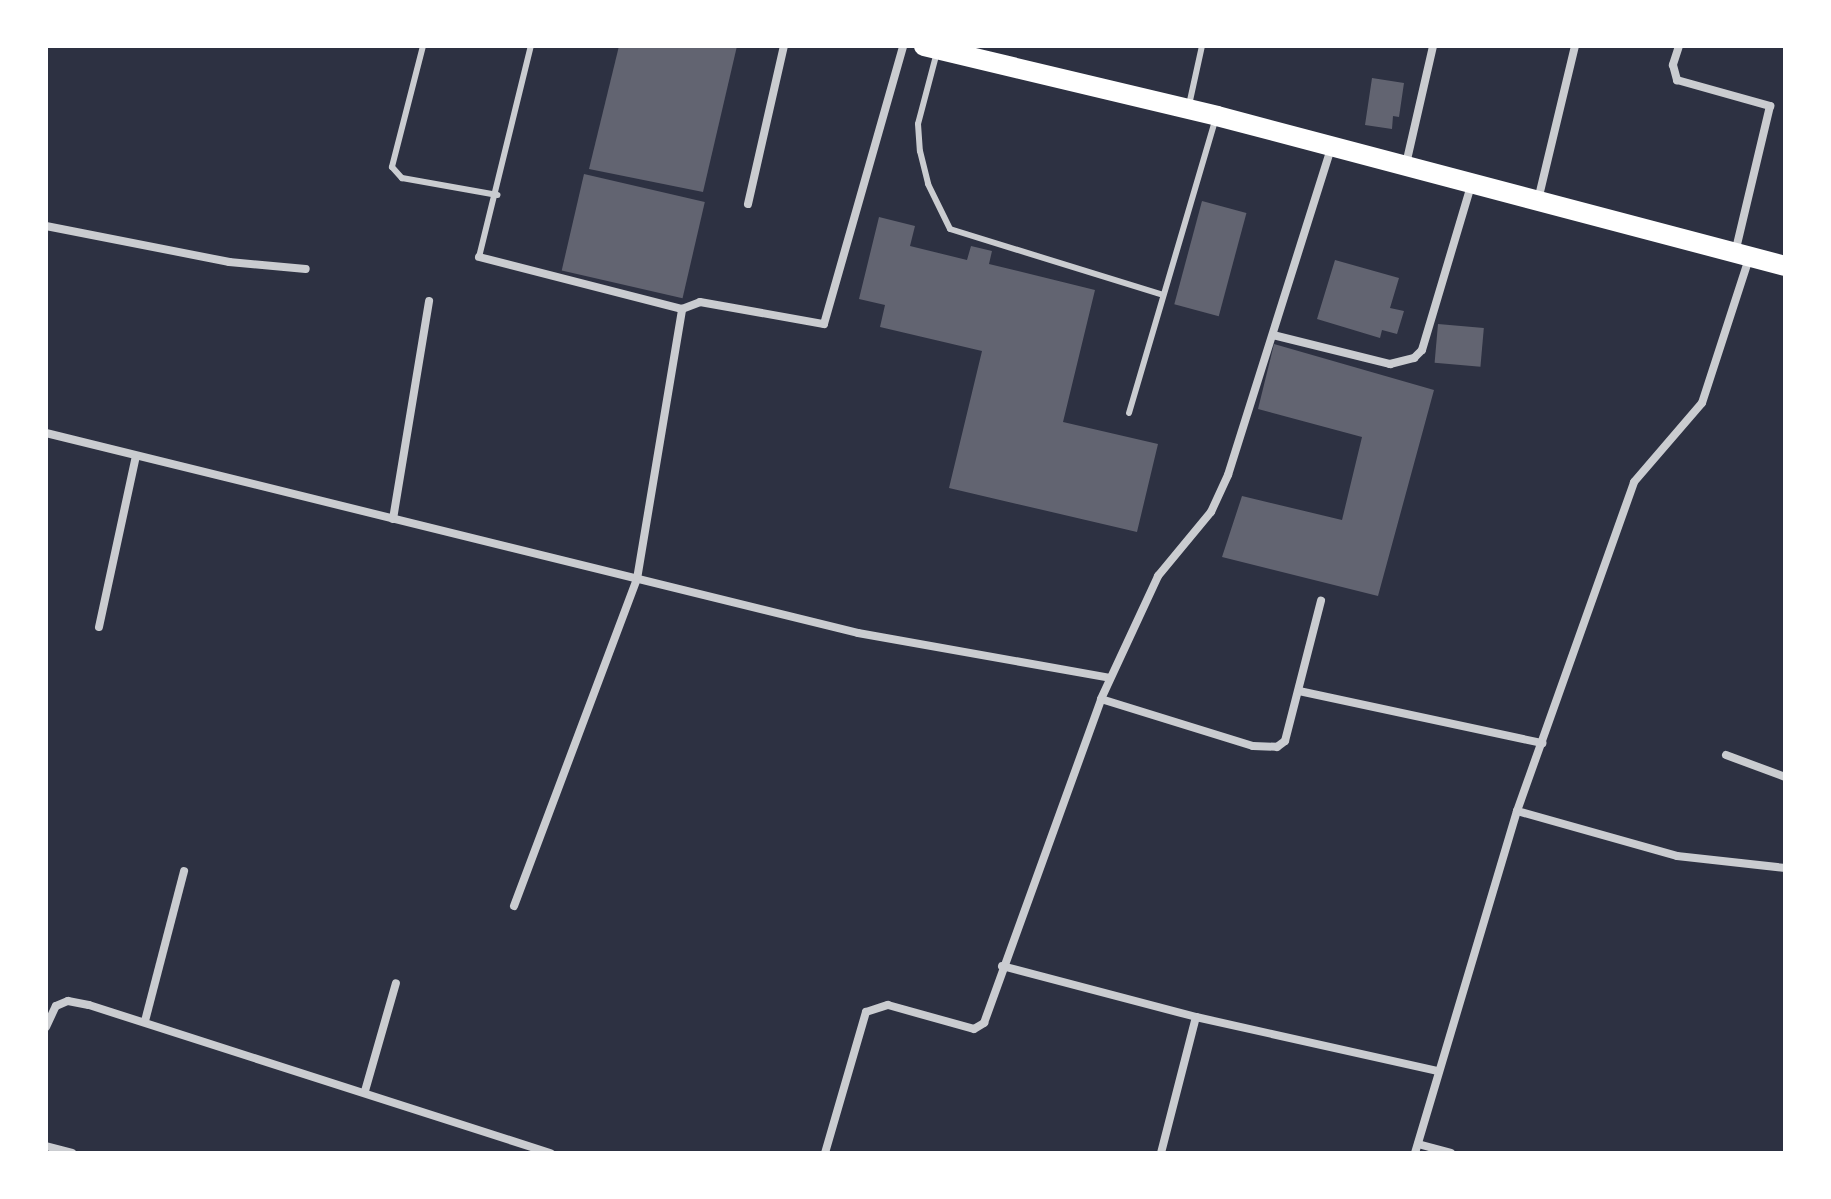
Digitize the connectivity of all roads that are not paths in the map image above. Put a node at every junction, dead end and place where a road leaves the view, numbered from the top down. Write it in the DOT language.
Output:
graph roads {
  1 [pos="423,46"];
  2 [pos="531,46"];
  3 [pos="784,46"];
  4 [pos="903,46"];
  5 [pos="1202,46"];
  6 [pos="1433,46"];
  7 [pos="1575,46"];
  8 [pos="1679,46"];
  9 [pos="931,48"];
  10 [pos="981,52"];
  11 [pos="1188,109"];
  12 [pos="1217,116"];
  13 [pos="1331,149"];
  14 [pos="1405,169"];
  15 [pos="1471,186"];
  16 [pos="497,195"];
  17 [pos="748,204"];
  18 [pos="1537,205"];
  19 [pos="46,226"];
  20 [pos="1742,255"];
  21 [pos="479,257"];
  22 [pos="1785,266"];
  23 [pos="306,269"];
  24 [pos="1163,295"];
  25 [pos="429,301"];
  26 [pos="682,309"];
  27 [pos="1273,335"];
  28 [pos="1129,413"];
  29 [pos="46,433"];
  30 [pos="136,456"];
  31 [pos="393,519"];
  32 [pos="637,579"];
  33 [pos="1321,601"];
  34 [pos="99,627"];
  35 [pos="1110,678"];
  36 [pos="1299,691"];
  37 [pos="1101,699"];
  38 [pos="1542,743"];
  39 [pos="1726,755"];
  40 [pos="1785,777"];
  41 [pos="1517,811"];
  42 [pos="1785,868"];
  43 [pos="184,871"];
  44 [pos="514,906"];
  45 [pos="1002,966"];
  46 [pos="396,983"];
  47 [pos="1196,1017"];
  48 [pos="145,1021"];
  49 [pos="46,1027"];
  50 [pos="1437,1071"];
  51 [pos="365,1091"];
  52 [pos="46,1146"];
  53 [pos="1416,1148"];
  54 [pos="72,1153"];
  55 [pos="551,1153"];
  56 [pos="825,1153"];
  57 [pos="1161,1153"];
  58 [pos="1451,1153"];
  1 -- 16 [label="lane"];
  2 -- 16 [label="lane"];
  3 -- 17 [label="street"];
  4 -- 26 [label="street"];
  5 -- 11 [label="lane"];
  6 -- 14 [label="street"];
  7 -- 18 [label="street"];
  8 -- 20 [label="street"];
  9 -- 10 [label="main road"];
  9 -- 24 [label="lane"];
  10 -- 11 [label="main road"];
  11 -- 12 [label="main road"];
  12 -- 13 [label="main road"];
  12 -- 24 [label="lane"];
  13 -- 14 [label="main road"];
  13 -- 27 [label="street"];
  14 -- 15 [label="main road"];
  15 -- 18 [label="main road"];
  15 -- 27 [label="street"];
  16 -- 21 [label="lane"];
  18 -- 20 [label="main road"];
  19 -- 23 [label="street"];
  20 -- 22 [label="main road"];
  20 -- 38 [label="street"];
  21 -- 26 [label="street"];
  24 -- 28 [label="lane"];
  25 -- 31 [label="street"];
  26 -- 32 [label="street"];
  27 -- 35 [label="street"];
  29 -- 30 [label="street"];
  30 -- 31 [label="street"];
  30 -- 34 [label="street"];
  31 -- 32 [label="street"];
  32 -- 35 [label="street"];
  32 -- 44 [label="street"];
  33 -- 36 [label="street"];
  35 -- 37 [label="street"];
  36 -- 37 [label="street"];
  36 -- 38 [label="street"];
  37 -- 45 [label="street"];
  38 -- 41 [label="street"];
  39 -- 40 [label="street"];
  41 -- 42 [label="street"];
  41 -- 50 [label="street"];
  43 -- 48 [label="street"];
  45 -- 47 [label="street"];
  45 -- 56 [label="street"];
  46 -- 51 [label="street"];
  47 -- 50 [label="street"];
  47 -- 57 [label="street"];
  48 -- 49 [label="street"];
  48 -- 51 [label="street"];
  50 -- 53 [label="street"];
  51 -- 55 [label="street"];
  52 -- 54 [label="street"];
  53 -- 58 [label="street"];
}
